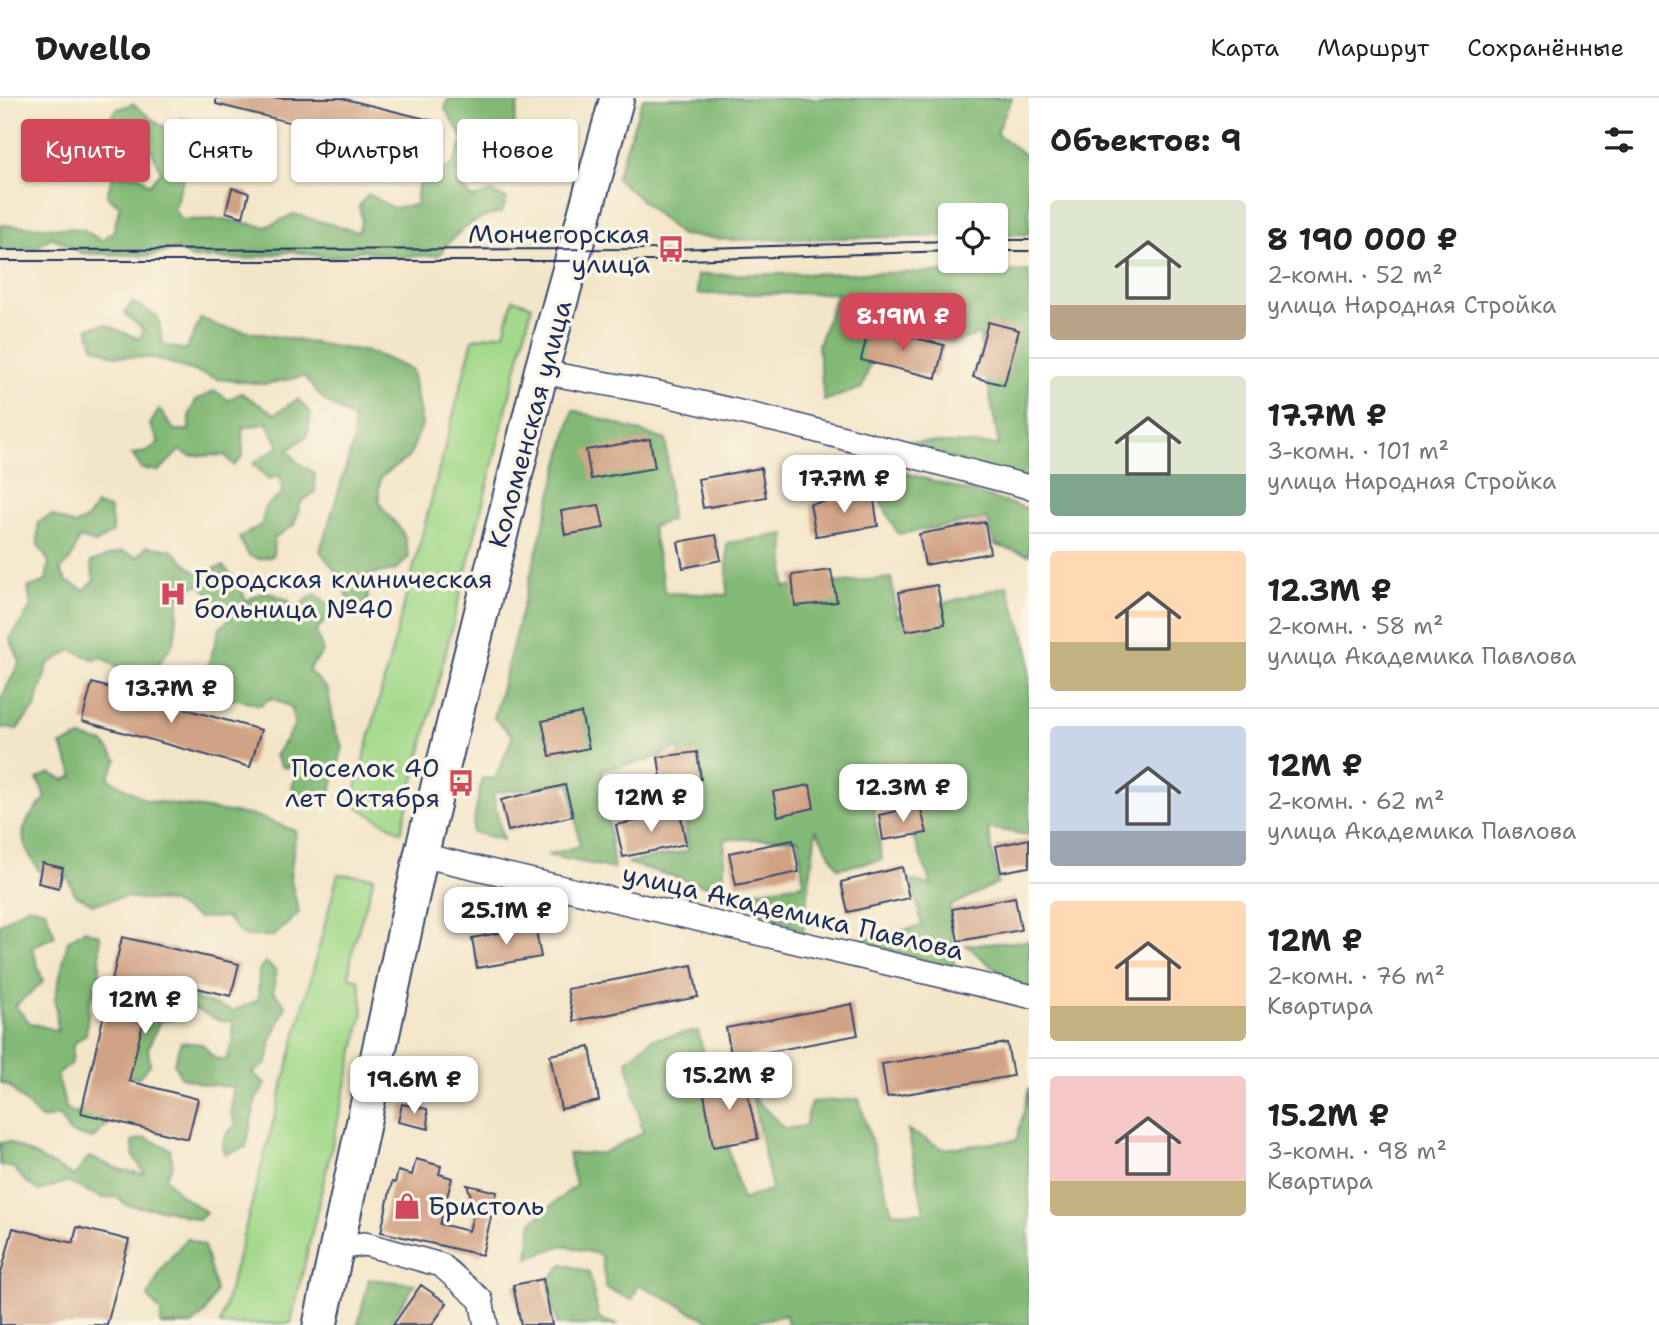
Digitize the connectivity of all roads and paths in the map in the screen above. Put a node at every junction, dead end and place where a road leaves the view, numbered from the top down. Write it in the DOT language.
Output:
graph roads {
  1 [pos="617,98"];
  2 [pos="541,372"];
  3 [pos="1029,487"];
  4 [pos="421,855"];
  5 [pos="1029,996"];
  6 [pos="334,1248"];
  7 [pos="320,1325"];
  8 [pos="486,1325"];
  1 -- 2 [label="main road, Коломенская улица"];
  2 -- 3 [label="street"];
  2 -- 4 [label="main road, Коломенская улица"];
  4 -- 5 [label="street, улица Академика Павлова"];
  4 -- 6 [label="main road, Коломенская улица"];
  6 -- 7 [label="main road, Коломенская улица"];
  6 -- 8 [label="street"];
}
